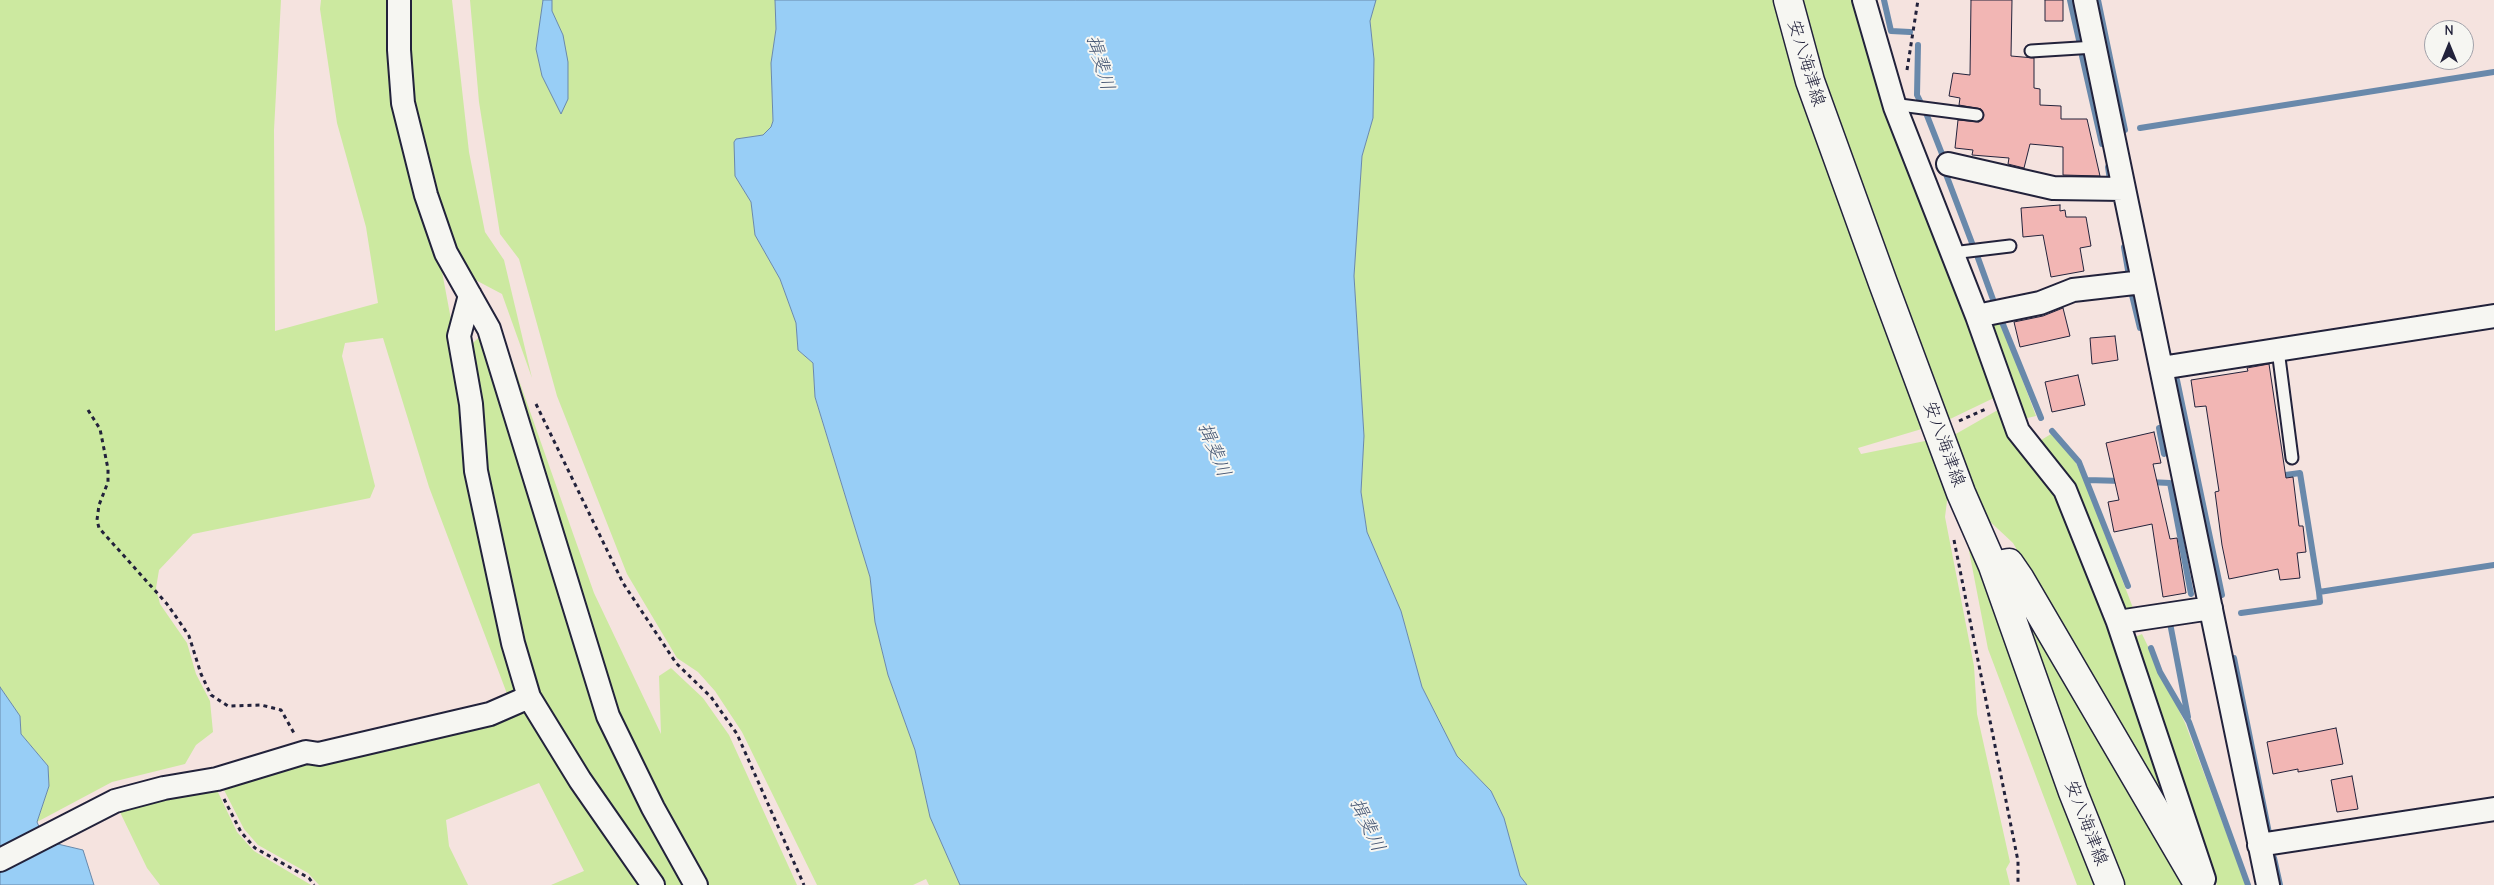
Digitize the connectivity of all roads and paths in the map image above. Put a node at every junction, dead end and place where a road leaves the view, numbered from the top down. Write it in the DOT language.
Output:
graph roads {
  1 [pos="399,0"];
  2 [pos="1788,0"];
  3 [pos="1864,0"];
  4 [pos="1918,0"];
  5 [pos="2085,0"];
  6 [pos="2095,47"];
  7 [pos="2031,51"];
  8 [pos="1898,106"];
  9 [pos="1977,114"];
  10 [pos="1948,164"];
  11 [pos="2124,189"];
  12 [pos="2010,246"];
  13 [pos="1952,253"];
  14 [pos="2143,282"];
  15 [pos="470,295"];
  16 [pos="1977,316"];
  17 [pos="2494,316"];
  18 [pos="2278,350"];
  19 [pos="2161,368"];
  20 [pos="2006,398"];
  21 [pos="536,402"];
  22 [pos="88,410"];
  23 [pos="1940,431"];
  24 [pos="2292,458"];
  25 [pos="1953,535"];
  26 [pos="1992,566"];
  27 [pos="2211,608"];
  28 [pos="2118,622"];
  29 [pos="529,697"];
  30 [pos="306,752"];
  31 [pos="217,779"];
  32 [pos="2494,809"];
  33 [pos="2259,844"];
  34 [pos="0,860"];
  35 [pos="314,885"];
  36 [pos="653,885"];
  37 [pos="696,885"];
  38 [pos="804,885"];
  39 [pos="2018,885"];
  40 [pos="2110,885"];
  41 [pos="2199,885"];
  42 [pos="2206,885"];
  43 [pos="2268,885"];
  1 -- 15 [label="street"];
  2 -- 23 [label="main road, 安八海津線"];
  3 -- 8 [label="street"];
  4 -- 8 [label="path"];
  5 -- 6 [label="street"];
  6 -- 7 [label="lane"];
  6 -- 11 [label="street"];
  8 -- 9 [label="lane"];
  8 -- 13 [label="street"];
  10 -- 11 [label="street"];
  11 -- 14 [label="street"];
  12 -- 13 [label="lane"];
  13 -- 16 [label="street"];
  14 -- 16 [label="street"];
  14 -- 19 [label="street"];
  15 -- 29 [label="street"];
  15 -- 37 [label="street"];
  16 -- 20 [label="street"];
  17 -- 18 [label="street"];
  18 -- 19 [label="street"];
  18 -- 24 [label="lane"];
  19 -- 27 [label="street"];
  20 -- 23 [label="path"];
  20 -- 28 [label="street"];
  21 -- 38 [label="path"];
  22 -- 30 [label="path"];
  23 -- 26 [label="main road, 安八海津線"];
  25 -- 39 [label="path"];
  26 -- 40 [label="main road, 安八海津線"];
  26 -- 41 [label="main road"];
  27 -- 28 [label="street"];
  27 -- 33 [label="street"];
  28 -- 42 [label="street"];
  29 -- 30 [label="street"];
  29 -- 36 [label="street"];
  30 -- 31 [label="street"];
  31 -- 34 [label="street"];
  31 -- 35 [label="path"];
  32 -- 33 [label="street"];
  33 -- 43 [label="street"];
}
